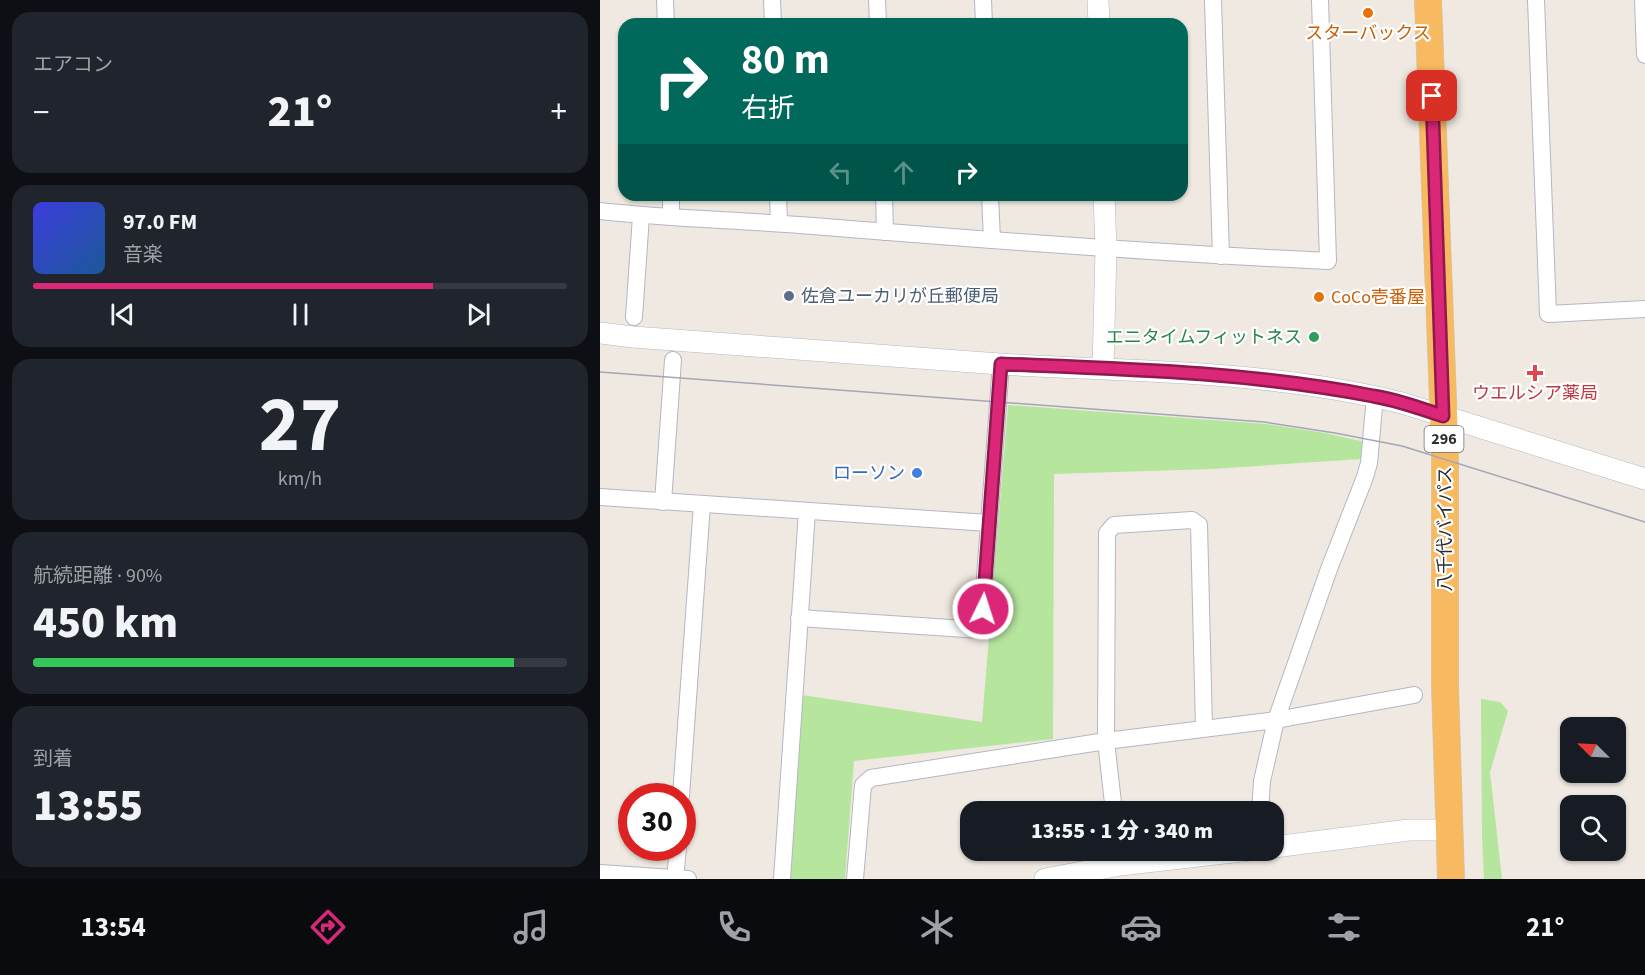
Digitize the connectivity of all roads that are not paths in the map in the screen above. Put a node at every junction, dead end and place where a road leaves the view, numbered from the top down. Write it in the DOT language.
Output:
graph roads {
  1 [pos="665,0"];
  2 [pos="772,0"];
  3 [pos="877,0"];
  4 [pos="983,0"];
  5 [pos="1098,0"];
  6 [pos="1213,0"];
  7 [pos="1320,0"];
  8 [pos="1428,0"];
  9 [pos="1536,0"];
  10 [pos="1643,0"];
  11 [pos="666,18"];
  12 [pos="773,18"];
  13 [pos="878,18"];
  14 [pos="984,18"];
  15 [pos="1099,18"];
  16 [pos="1645,55"];
  17 [pos="671,201"];
  18 [pos="778,201"];
  19 [pos="884,201"];
  20 [pos="990,201"];
  21 [pos="1104,201"];
  22 [pos="600,211"];
  23 [pos="641,216"];
  24 [pos="671,216"];
  25 [pos="779,224"];
  26 [pos="885,232"];
  27 [pos="992,240"];
  28 [pos="1106,249"];
  29 [pos="1221,256"];
  30 [pos="1645,309"];
  31 [pos="634,317"];
  32 [pos="600,333"];
  33 [pos="673,360"];
  34 [pos="1001,364"];
  35 [pos="1103,368"];
  36 [pos="1375,396"];
  37 [pos="1443,416"];
  38 [pos="1645,478"];
  39 [pos="600,497"];
  40 [pos="663,502"];
  41 [pos="702,504"];
  42 [pos="807,511"];
  43 [pos="989,523"];
  44 [pos="800,618"];
  45 [pos="1414,695"];
  46 [pos="1276,720"];
  47 [pos="1204,728"];
  48 [pos="1106,741"];
  49 [pos="682,783"];
  50 [pos="1113,801"];
  51 [pos="1261,801"];
  52 [pos="1449,830"];
  53 [pos="1284,847"];
  54 [pos="679,861"];
  55 [pos="1109,861"];
  56 [pos="600,873"];
  57 [pos="680,879"];
  58 [pos="782,879"];
  59 [pos="855,879"];
  60 [pos="1045,879"];
  61 [pos="1451,879"];
  1 -- 11 [label="street"];
  2 -- 12 [label="street"];
  3 -- 13 [label="street"];
  4 -- 14 [label="street"];
  5 -- 15 [label="street"];
  6 -- 29 [label="street"];
  7 -- 29 [label="street"];
  8 -- 37 [label="highway, 八千代バイパス / 296"];
  9 -- 30 [label="street"];
  10 -- 16 [label="street"];
  17 -- 24 [label="street"];
  18 -- 25 [label="street"];
  19 -- 26 [label="street"];
  20 -- 27 [label="street"];
  21 -- 28 [label="street"];
  22 -- 23 [label="street"];
  23 -- 24 [label="street"];
  23 -- 31 [label="street"];
  24 -- 25 [label="street"];
  25 -- 26 [label="street"];
  26 -- 27 [label="street"];
  27 -- 28 [label="street"];
  28 -- 29 [label="street"];
  28 -- 35 [label="street"];
  32 -- 34 [label="street"];
  33 -- 40 [label="street"];
  34 -- 35 [label="street"];
  34 -- 43 [label="street"];
  35 -- 36 [label="street"];
  36 -- 37 [label="street"];
  36 -- 46 [label="street"];
  37 -- 38 [label="street"];
  37 -- 52 [label="highway, 八千代バイパス / 296"];
  39 -- 40 [label="street"];
  40 -- 41 [label="street"];
  41 -- 42 [label="street"];
  41 -- 49 [label="street"];
  42 -- 43 [label="street"];
  42 -- 44 [label="street"];
  43 -- 44 [label="street"];
  44 -- 58 [label="street"];
  45 -- 46 [label="street"];
  46 -- 47 [label="street"];
  46 -- 51 [label="street"];
  47 -- 48 [label="street"];
  47 -- 48 [label="street"];
  48 -- 50 [label="street"];
  48 -- 59 [label="street"];
  52 -- 53 [label="street"];
  52 -- 61 [label="highway, 八千代バイパス / 296"];
  54 -- 57 [label="street"];
  55 -- 60 [label="street"];
  56 -- 57 [label="street"];
}
